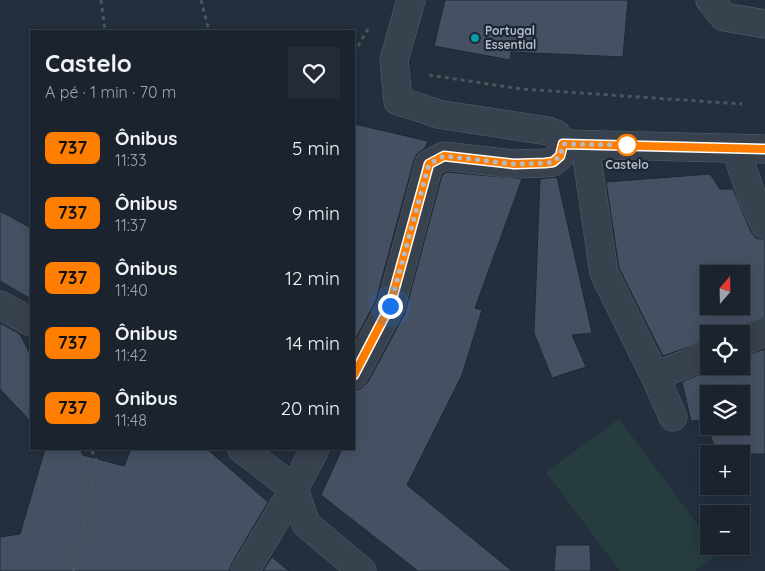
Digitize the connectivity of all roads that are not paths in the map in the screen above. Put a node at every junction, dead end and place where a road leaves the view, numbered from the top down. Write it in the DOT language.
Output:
graph roads {
  1 [pos="411,0"];
  2 [pos="712,0"];
  3 [pos="765,24"];
  4 [pos="574,144"];
  5 [pos="734,148"];
  6 [pos="765,149"];
  7 [pos="765,225"];
  8 [pos="0,305"];
  9 [pos="30,321"];
  10 [pos="765,332"];
  11 [pos="750,338"];
  12 [pos="700,358"];
  13 [pos="355,373"];
  14 [pos="655,376"];
  15 [pos="673,417"];
  16 [pos="243,450"];
  17 [pos="314,450"];
  18 [pos="294,489"];
  19 [pos="245,571"];
  20 [pos="362,571"];
  1 -- 4 [label="street"];
  2 -- 3 [label="street"];
  4 -- 5 [label="street"];
  4 -- 13 [label="street"];
  4 -- 14 [label="street"];
  5 -- 6 [label="street"];
  5 -- 7 [label="street"];
  8 -- 9 [label="street"];
  10 -- 11 [label="street"];
  12 -- 14 [label="street"];
  14 -- 15 [label="street"];
  16 -- 18 [label="street"];
  17 -- 18 [label="street"];
  18 -- 19 [label="street"];
  18 -- 20 [label="street"];
}
